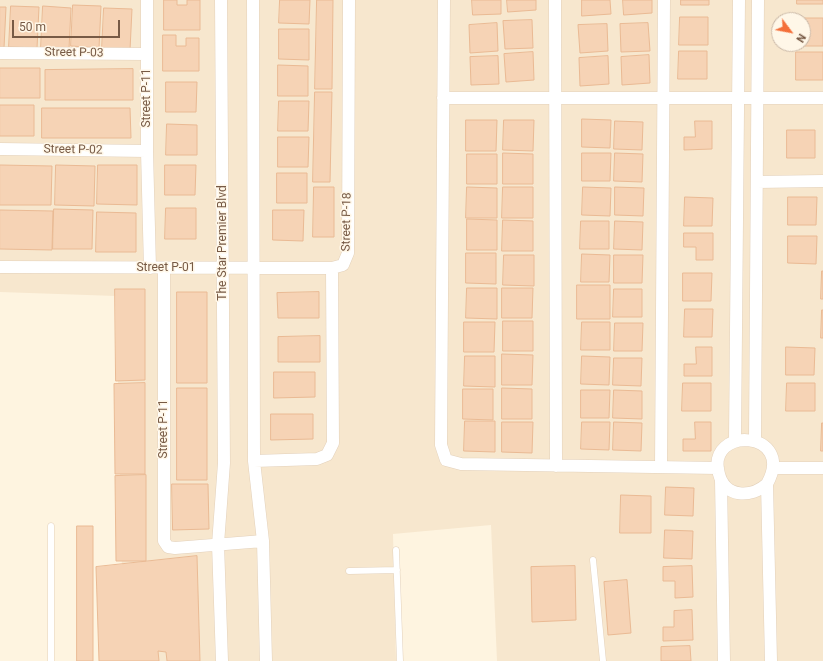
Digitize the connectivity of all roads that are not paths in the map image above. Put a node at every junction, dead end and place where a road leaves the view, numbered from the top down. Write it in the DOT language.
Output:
graph roads {
  1 [pos="147,0"];
  2 [pos="221,0"];
  3 [pos="253,0"];
  4 [pos="349,0"];
  5 [pos="444,0"];
  6 [pos="555,0"];
  7 [pos="664,0"];
  8 [pos="739,0"];
  9 [pos="758,0"];
  10 [pos="0,53"];
  11 [pos="147,54"];
  12 [pos="443,98"];
  13 [pos="556,98"];
  14 [pos="663,98"];
  15 [pos="738,98"];
  16 [pos="758,98"];
  17 [pos="823,98"];
  18 [pos="0,149"];
  19 [pos="147,151"];
  20 [pos="823,181"];
  21 [pos="757,182"];
  22 [pos="0,267"];
  23 [pos="150,268"];
  24 [pos="164,268"];
  25 [pos="223,268"];
  26 [pos="254,268"];
  27 [pos="332,268"];
  28 [pos="735,440"];
  29 [pos="755,440"];
  30 [pos="254,461"];
  31 [pos="556,466"];
  32 [pos="661,467"];
  33 [pos="718,468"];
  34 [pos="773,468"];
  35 [pos="823,468"];
  36 [pos="721,480"];
  37 [pos="767,484"];
  38 [pos="51,526"];
  39 [pos="263,540"];
  40 [pos="214,544"];
  41 [pos="396,550"];
  42 [pos="593,560"];
  43 [pos="397,570"];
  44 [pos="349,571"];
  45 [pos="51,661"];
  46 [pos="222,661"];
  47 [pos="266,661"];
  48 [pos="400,661"];
  49 [pos="603,661"];
  50 [pos="724,661"];
  51 [pos="771,661"];
  1 -- 11 [label="street, Street P-11"];
  2 -- 25 [label="street, The Star Premier Blvd"];
  3 -- 26 [label="street"];
  4 -- 27 [label="street, Street P-18"];
  5 -- 12 [label="street"];
  6 -- 13 [label="street"];
  7 -- 14 [label="street"];
  8 -- 15 [label="street"];
  9 -- 16 [label="street"];
  10 -- 11 [label="street, Street P-03"];
  11 -- 19 [label="street, Street P-11"];
  12 -- 13 [label="street"];
  12 -- 31 [label="street"];
  13 -- 14 [label="street"];
  13 -- 31 [label="street"];
  14 -- 15 [label="street"];
  14 -- 32 [label="street"];
  15 -- 16 [label="street"];
  15 -- 28 [label="street"];
  16 -- 17 [label="street"];
  16 -- 21 [label="street"];
  18 -- 19 [label="street, Street P-02"];
  19 -- 23 [label="street, Street P-11"];
  20 -- 21 [label="street"];
  21 -- 29 [label="street"];
  22 -- 23 [label="street, Street P-01"];
  23 -- 24 [label="street, Street P-01"];
  24 -- 25 [label="street, Street P-01"];
  24 -- 40 [label="street, Street P-11"];
  25 -- 26 [label="street, Street P-01"];
  25 -- 40 [label="street, The Star Premier Blvd"];
  26 -- 27 [label="street, Street P-01"];
  26 -- 30 [label="street"];
  27 -- 30 [label="street"];
  28 -- 29 [label="street"];
  28 -- 33 [label="street"];
  29 -- 34 [label="street"];
  30 -- 39 [label="street"];
  31 -- 32 [label="street"];
  32 -- 33 [label="street"];
  33 -- 36 [label="street"];
  34 -- 35 [label="street"];
  34 -- 37 [label="street"];
  36 -- 37 [label="street"];
  36 -- 50 [label="street"];
  37 -- 51 [label="street"];
  38 -- 45 [label="lane"];
  39 -- 40 [label="street, Street P-11"];
  39 -- 47 [label="street"];
  40 -- 46 [label="street, The Star Premier Blvd"];
  41 -- 43 [label="lane"];
  42 -- 49 [label="lane"];
  43 -- 44 [label="lane"];
  43 -- 48 [label="lane"];
}
